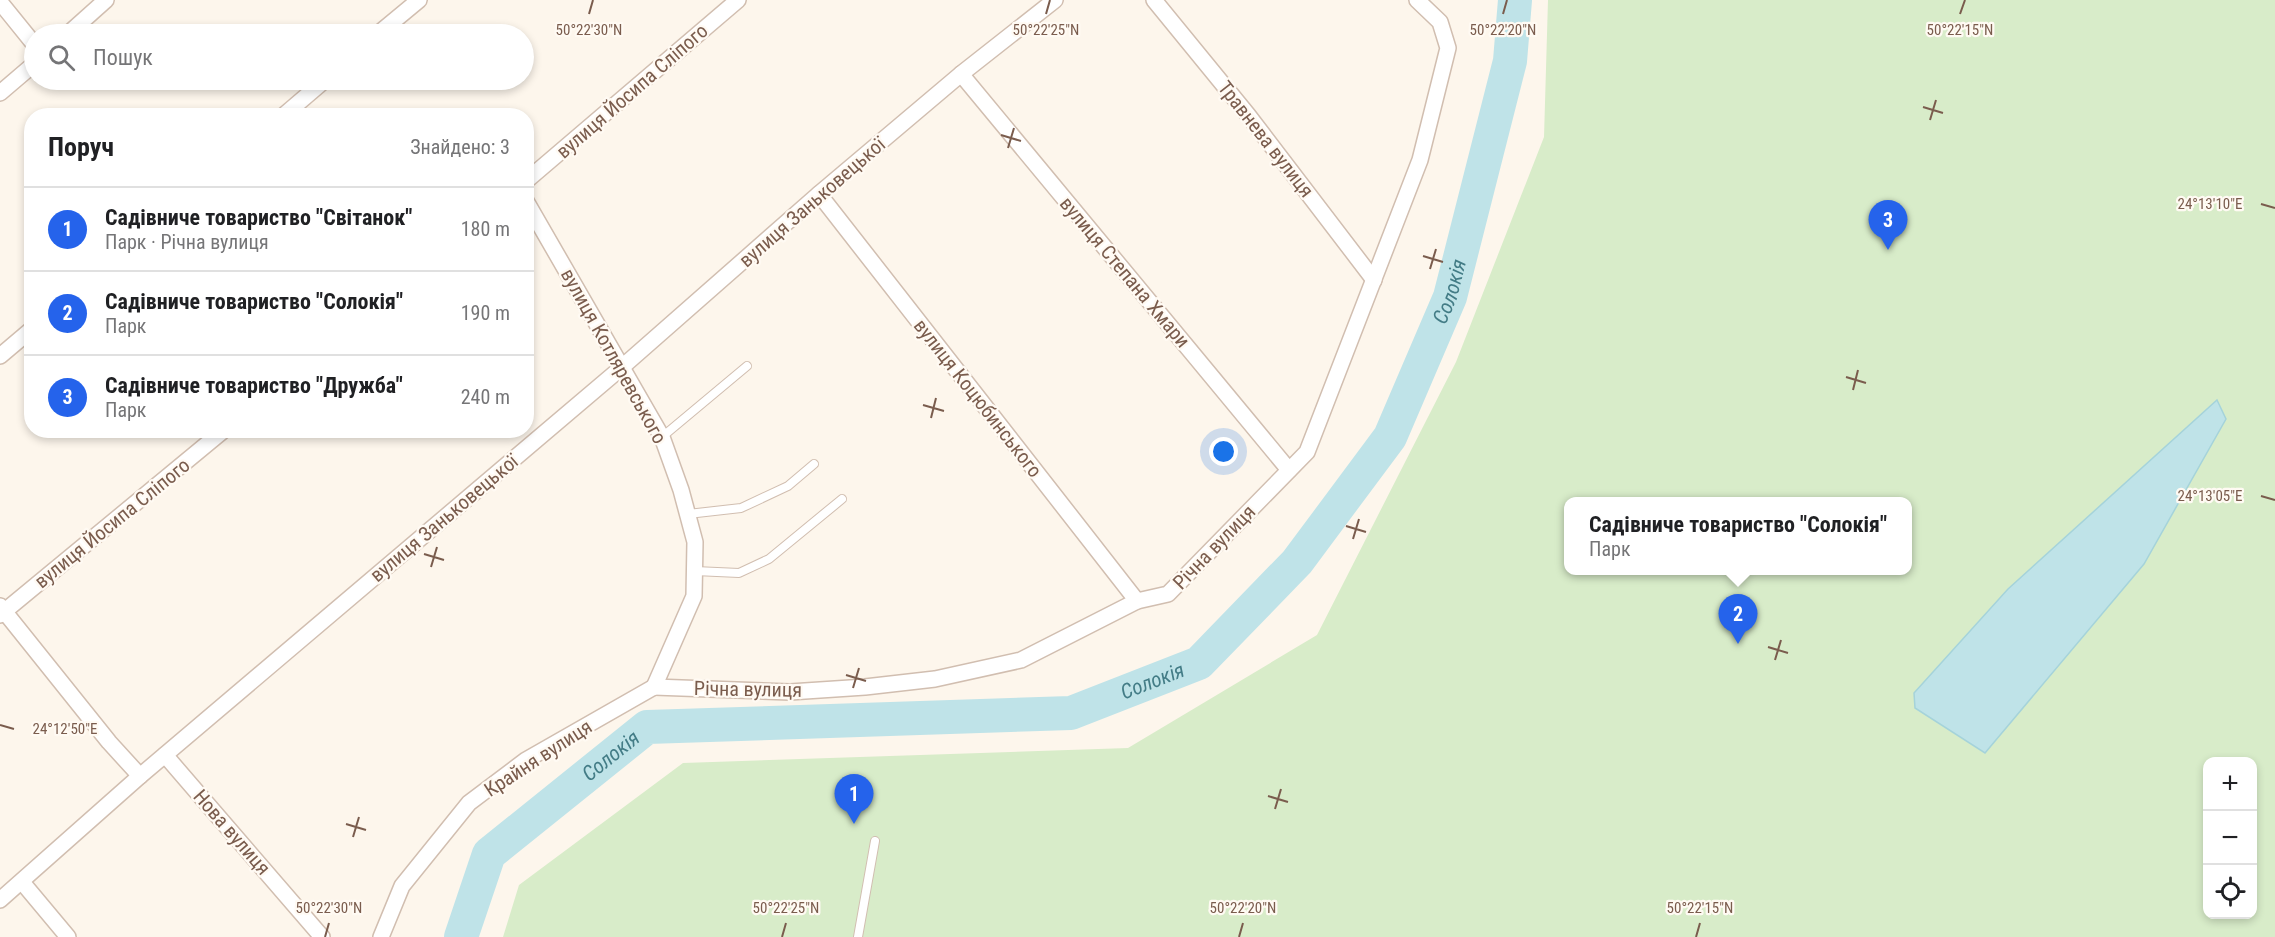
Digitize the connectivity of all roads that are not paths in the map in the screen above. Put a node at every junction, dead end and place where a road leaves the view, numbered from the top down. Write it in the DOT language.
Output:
graph roads {
  1 [pos="106,0"];
  2 [pos="419,0"];
  3 [pos="738,0"];
  4 [pos="1054,0"];
  5 [pos="1154,0"];
  6 [pos="1417,0"];
  7 [pos="0,2"];
  8 [pos="79,24"];
  9 [pos="390,24"];
  10 [pos="24,32"];
  11 [pos="24,73"];
  12 [pos="961,74"];
  13 [pos="313,90"];
  14 [pos="0,93"];
  15 [pos="292,108"];
  16 [pos="534,174"];
  17 [pos="819,194"];
  18 [pos="534,215"];
  19 [pos="1374,280"];
  20 [pos="24,336"];
  21 [pos="0,356"];
  22 [pos="747,366"];
  23 [pos="621,368"];
  24 [pos="662,436"];
  25 [pos="214,438"];
  26 [pos="814,464"];
  27 [pos="1289,470"];
  28 [pos="842,499"];
  29 [pos="688,514"];
  30 [pos="695,571"];
  31 [pos="1137,601"];
  32 [pos="2,611"];
  33 [pos="654,687"];
  34 [pos="165,754"];
  35 [pos="140,776"];
  36 [pos="875,841"];
  37 [pos="22,882"];
  38 [pos="0,900"];
  39 [pos="68,937"];
  40 [pos="322,937"];
  41 [pos="381,937"];
  42 [pos="858,937"];
  1 -- 8 [label="street"];
  2 -- 9 [label="street"];
  3 -- 16 [label="street, вулиця Йосипа Сліпого"];
  4 -- 12 [label="street, вулиця Заньковецької"];
  5 -- 19 [label="street, Травнева вулиця"];
  6 -- 19 [label="street, Річна вулиця"];
  7 -- 10 [label="street"];
  11 -- 14 [label="street"];
  12 -- 17 [label="street, вулиця Заньковецької"];
  12 -- 27 [label="street, вулиця Степана Хмари"];
  13 -- 15 [label="street"];
  17 -- 23 [label="street, вулиця Заньковецької"];
  17 -- 31 [label="street, вулиця Коцюбинського"];
  18 -- 23 [label="street, вулиця Котляревського"];
  19 -- 27 [label="street, Річна вулиця"];
  20 -- 21 [label="street"];
  22 -- 24 [label="lane"];
  23 -- 24 [label="street, вулиця Котляревського"];
  23 -- 34 [label="street, вулиця Заньковецької"];
  24 -- 29 [label="street, вулиця Котляревського"];
  25 -- 32 [label="street, вулиця Йосипа Сліпого"];
  26 -- 29 [label="lane"];
  27 -- 31 [label="street, Річна вулиця"];
  28 -- 30 [label="lane"];
  29 -- 30 [label="street, вулиця Котляревського"];
  30 -- 33 [label="street, вулиця Котляревського"];
  31 -- 33 [label="street, Річна вулиця"];
  32 -- 35 [label="street"];
  33 -- 41 [label="street, Крайня вулиця"];
  34 -- 35 [label="street, вулиця Заньковецької"];
  34 -- 40 [label="street, Нова вулиця"];
  35 -- 37 [label="street, вулиця Заньковецької"];
  36 -- 42 [label="lane"];
  37 -- 38 [label="street, вулиця Заньковецької"];
  37 -- 39 [label="street"];
}
